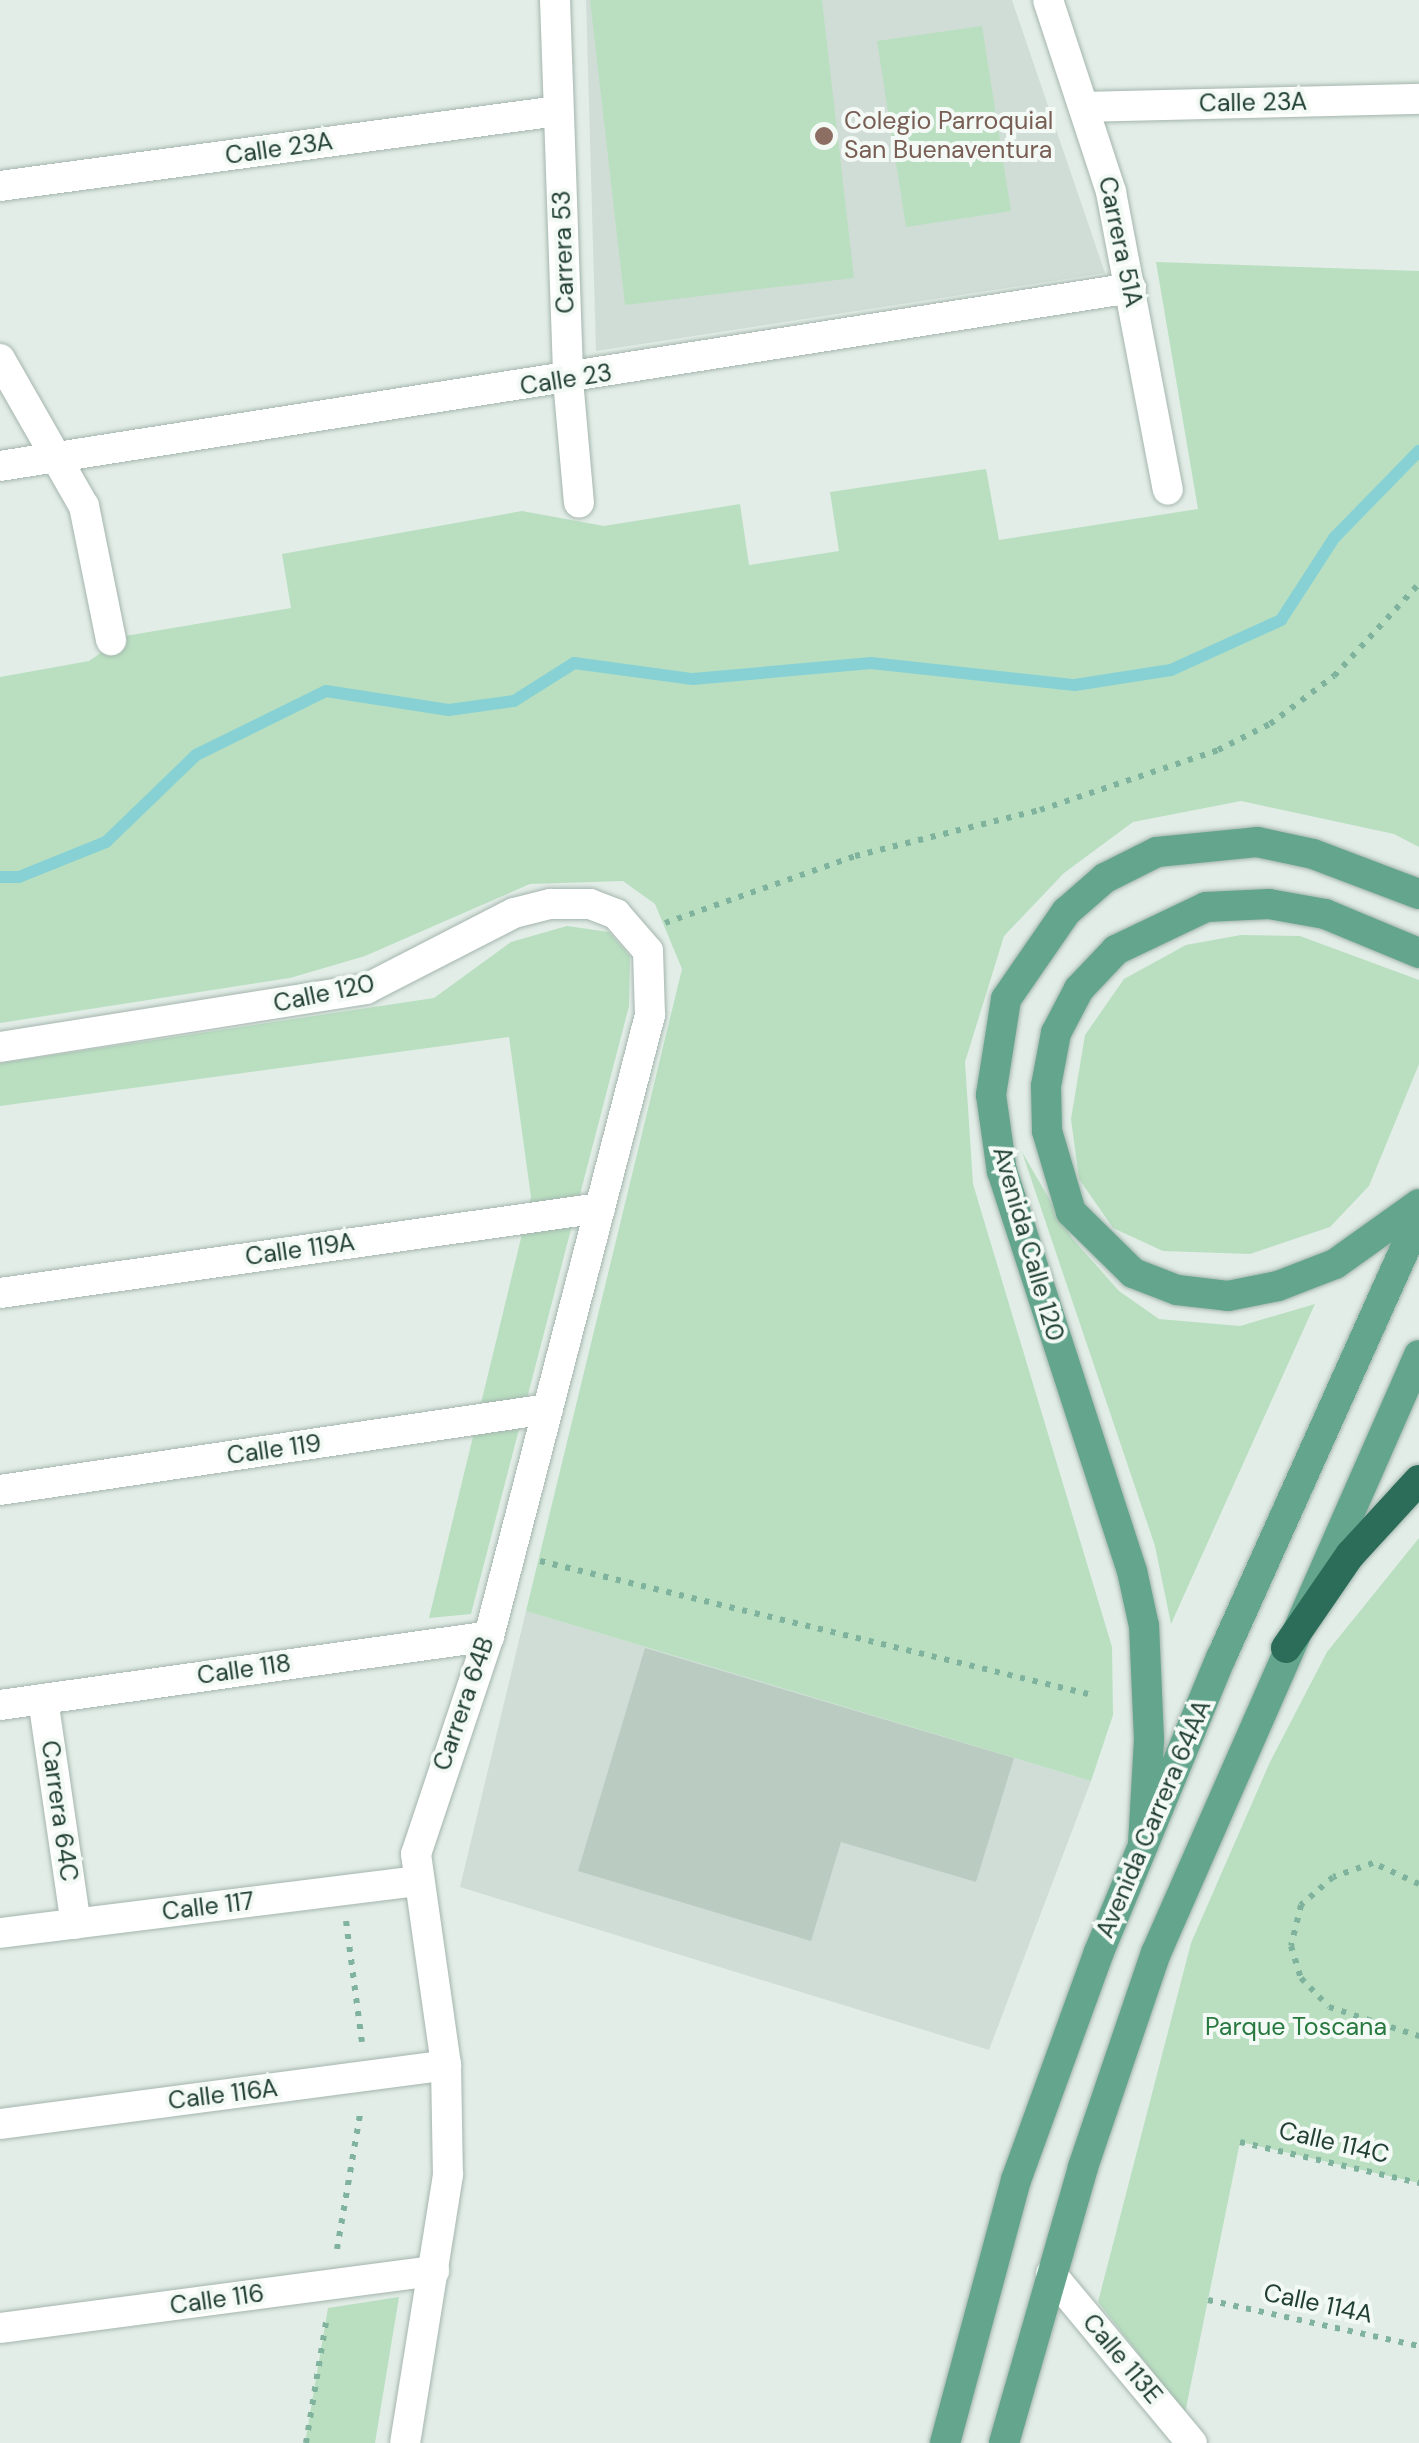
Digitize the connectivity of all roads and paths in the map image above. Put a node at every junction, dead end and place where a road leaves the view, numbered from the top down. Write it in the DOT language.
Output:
graph roads {
  1 [pos="555,0"];
  2 [pos="1048,0"];
  3 [pos="1419,98"];
  4 [pos="1086,107"];
  5 [pos="558,111"];
  6 [pos="0,186"];
  7 [pos="1132,288"];
  8 [pos="0,358"];
  9 [pos="568,380"];
  10 [pos="56,456"];
  11 [pos="0,466"];
  12 [pos="1168,490"];
  13 [pos="580,503"];
  14 [pos="1419,584"];
  15 [pos="112,640"];
  16 [pos="1419,894"];
  17 [pos="634,929"];
  18 [pos="1419,953"];
  19 [pos="0,1047"];
  20 [pos="1419,1204"];
  21 [pos="600,1208"];
  22 [pos="1419,1217"];
  23 [pos="0,1293"];
  24 [pos="1419,1355"];
  25 [pos="548,1409"];
  26 [pos="1419,1480"];
  27 [pos="0,1490"];
  28 [pos="510,1554"];
  29 [pos="489,1636"];
  30 [pos="1286,1648"];
  31 [pos="1088,1694"];
  32 [pos="43,1698"];
  33 [pos="0,1704"];
  34 [pos="1143,1844"];
  35 [pos="416,1880"];
  36 [pos="1419,1884"];
  37 [pos="342,1890"];
  38 [pos="76,1924"];
  39 [pos="0,1934"];
  40 [pos="1419,2036"];
  41 [pos="446,2066"];
  42 [pos="366,2076"];
  43 [pos="1,2116"];
  44 [pos="1240,2142"];
  45 [pos="1419,2184"];
  46 [pos="434,2271"];
  47 [pos="1052,2274"];
  48 [pos="331,2284"];
  49 [pos="1208,2300"];
  50 [pos="0,2328"];
  51 [pos="1419,2346"];
  52 [pos="306,2443"];
  53 [pos="405,2443"];
  54 [pos="945,2443"];
  55 [pos="1004,2443"];
  56 [pos="1192,2443"];
  1 -- 5 [label="street, Carrera 53"];
  2 -- 4 [label="street, Carrera 51A"];
  3 -- 4 [label="street, Calle 23A"];
  4 -- 7 [label="street, Carrera 51A"];
  5 -- 6 [label="street, Calle 23A"];
  5 -- 9 [label="street, Carrera 53"];
  7 -- 9 [label="street, Calle 23"];
  7 -- 12 [label="street, Carrera 51A"];
  8 -- 10 [label="street"];
  9 -- 10 [label="street, Calle 23"];
  9 -- 13 [label="street, Carrera 53"];
  10 -- 11 [label="street, Calle 23"];
  10 -- 15 [label="street"];
  14 -- 17 [label="path"];
  16 -- 34 [label="main road, Avenida Calle 120"];
  17 -- 19 [label="street, Calle 120"];
  17 -- 21 [label="street, Carrera 64B"];
  18 -- 20 [label="main road, Avenida Calle 120"];
  21 -- 23 [label="street, Calle 119A"];
  21 -- 25 [label="street, Carrera 64B"];
  22 -- 34 [label="main road, Avenida Carrera 64AA"];
  24 -- 30 [label="main road, Avenida Carrera 64AA"];
  25 -- 27 [label="street, Calle 119"];
  25 -- 28 [label="street, Carrera 64B"];
  26 -- 30 [label="highway"];
  28 -- 29 [label="street, Carrera 64B"];
  28 -- 31 [label="path"];
  29 -- 32 [label="street, Calle 118"];
  29 -- 35 [label="street, Carrera 64B"];
  30 -- 47 [label="main road, Avenida Carrera 64AA"];
  32 -- 33 [label="street, Calle 118"];
  32 -- 38 [label="street, Carrera 64C"];
  34 -- 54 [label="main road, Avenida Carrera 64AA"];
  35 -- 37 [label="street, Calle 117"];
  35 -- 41 [label="street, Carrera 64B"];
  36 -- 40 [label="path"];
  37 -- 38 [label="street, Calle 117"];
  37 -- 42 [label="path"];
  38 -- 39 [label="street, Calle 117"];
  41 -- 42 [label="street, Calle 116A"];
  41 -- 46 [label="street, Carrera 64B"];
  42 -- 43 [label="street, Calle 116A"];
  42 -- 48 [label="path"];
  44 -- 45 [label="path, Calle 114C"];
  46 -- 48 [label="street, Calle 116"];
  46 -- 53 [label="street, Carrera 64B"];
  47 -- 55 [label="main road, Avenida Carrera 64AA"];
  47 -- 56 [label="street, Calle 113E"];
  48 -- 50 [label="street, Calle 116"];
  48 -- 52 [label="path"];
  49 -- 51 [label="path, Calle 114A"];
}
